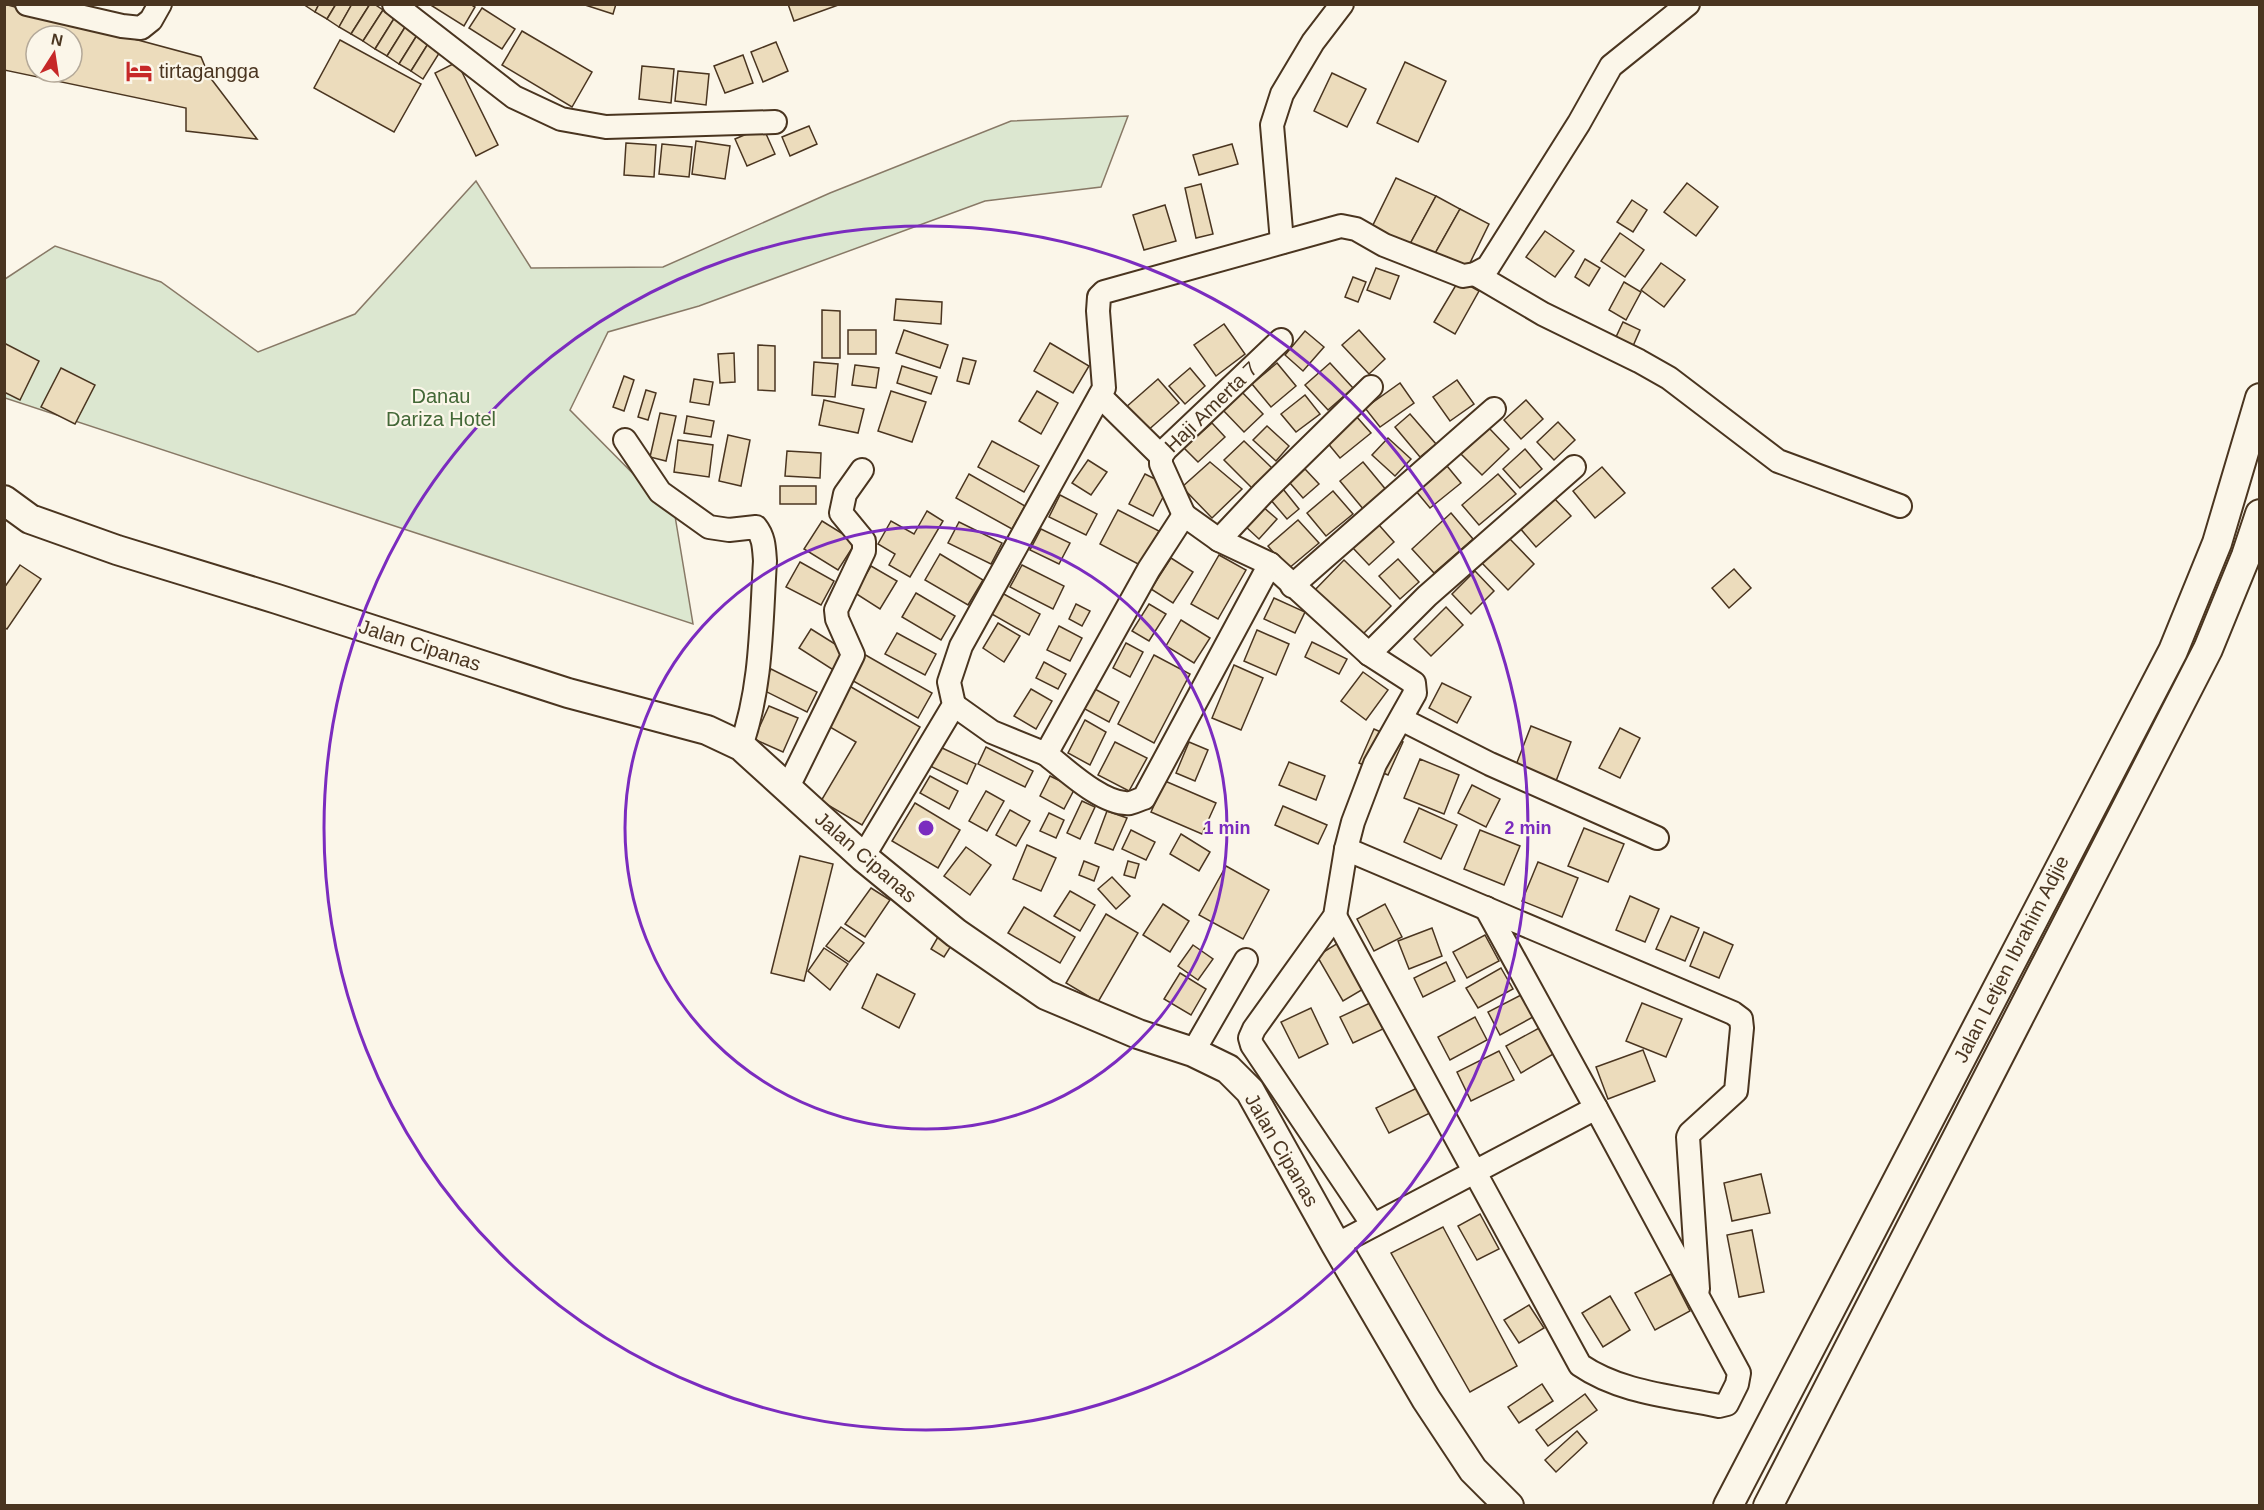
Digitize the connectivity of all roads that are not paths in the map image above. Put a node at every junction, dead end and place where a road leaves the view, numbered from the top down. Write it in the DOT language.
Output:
graph roads {
  1 [pos="27,4"];
  2 [pos="160,4"];
  3 [pos="394,4"];
  4 [pos="1342,4"];
  5 [pos="1688,4"];
  6 [pos="775,122"];
  7 [pos="1282,242"];
  8 [pos="1475,274"];
  9 [pos="1281,340"];
  10 [pos="1371,387"];
  11 [pos="1100,396"];
  12 [pos="2259,398"];
  13 [pos="1494,409"];
  14 [pos="625,440"];
  15 [pos="1161,456"];
  16 [pos="1574,467"];
  17 [pos="862,470"];
  18 [pos="4,500"];
  19 [pos="1900,506"];
  20 [pos="1184,514"];
  21 [pos="2259,514"];
  22 [pos="1219,540"];
  23 [pos="1270,564"];
  24 [pos="1292,586"];
  25 [pos="1369,654"];
  26 [pos="954,705"];
  27 [pos="1401,719"];
  28 [pos="741,746"];
  29 [pos="1046,754"];
  30 [pos="2104,780"];
  31 [pos="788,787"];
  32 [pos="2135,795"];
  33 [pos="1657,838"];
  34 [pos="1346,849"];
  35 [pos="862,857"];
  36 [pos="1486,909"];
  37 [pos="1335,916"];
  38 [pos="1246,960"];
  39 [pos="1193,1053"];
  40 [pos="1596,1108"];
  41 [pos="1475,1173"];
  42 [pos="1373,1225"];
  43 [pos="1336,1245"];
  44 [pos="1698,1298"];
  45 [pos="1509,1506"];
  46 [pos="1728,1506"];
  47 [pos="1768,1506"];
  1 -- 2 [label="street"];
  3 -- 6 [label="street"];
  4 -- 7 [label="street"];
  5 -- 8 [label="street"];
  7 -- 8 [label="street"];
  7 -- 11 [label="street"];
  8 -- 19 [label="street"];
  9 -- 15 [label="street, Haji Amerta 7"];
  10 -- 22 [label="street"];
  11 -- 15 [label="street"];
  11 -- 26 [label="street"];
  12 -- 30 [label="street, Jalan Letjen Ibrahim Adjie"];
  13 -- 24 [label="street"];
  14 -- 28 [label="street"];
  15 -- 20 [label="street, Haji Amerta 7"];
  16 -- 25 [label="street"];
  17 -- 31 [label="street"];
  18 -- 28 [label="street, Jalan Cipanas"];
  20 -- 22 [label="street"];
  20 -- 29 [label="street"];
  21 -- 32 [label="street, Jalan Letjen Ibrahim Adjie"];
  22 -- 23 [label="street"];
  23 -- 24 [label="street"];
  23 -- 29 [label="street"];
  24 -- 25 [label="street"];
  25 -- 27 [label="street"];
  26 -- 29 [label="street"];
  26 -- 35 [label="street"];
  27 -- 33 [label="street"];
  27 -- 34 [label="street"];
  28 -- 31 [label="street, Jalan Cipanas"];
  30 -- 32 [label="street"];
  30 -- 46 [label="street, Jalan Letjen Ibrahim Adjie"];
  31 -- 35 [label="street, Jalan Cipanas"];
  32 -- 47 [label="street, Jalan Letjen Ibrahim Adjie"];
  34 -- 36 [label="street"];
  34 -- 37 [label="street"];
  35 -- 39 [label="street, Jalan Cipanas"];
  36 -- 40 [label="street"];
  36 -- 44 [label="street"];
  37 -- 41 [label="street"];
  37 -- 42 [label="street"];
  38 -- 39 [label="street"];
  39 -- 43 [label="street, Jalan Cipanas"];
  40 -- 41 [label="street"];
  40 -- 44 [label="street"];
  41 -- 42 [label="street"];
  41 -- 44 [label="street"];
  42 -- 43 [label="street"];
  43 -- 45 [label="street, Jalan Cipanas"];
}
